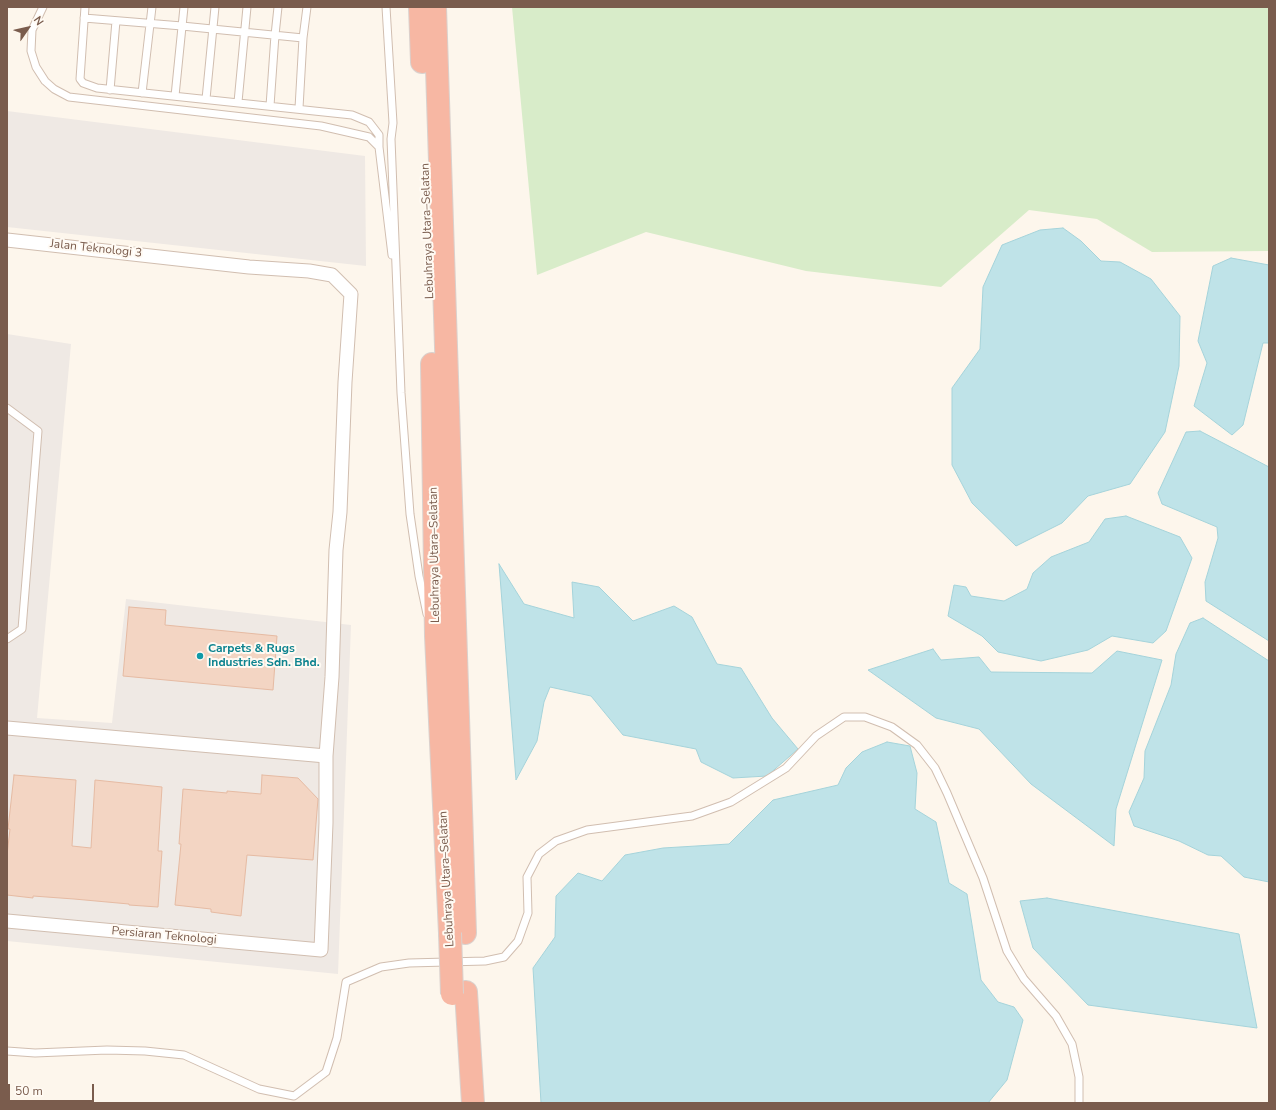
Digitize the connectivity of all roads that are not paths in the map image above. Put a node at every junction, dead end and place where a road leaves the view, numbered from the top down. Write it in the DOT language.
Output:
graph roads {
  1 [pos="43,7"];
  2 [pos="85,7"];
  3 [pos="152,7"];
  4 [pos="184,7"];
  5 [pos="215,7"];
  6 [pos="247,7"];
  7 [pos="278,7"];
  8 [pos="307,7"];
  9 [pos="386,7"];
  10 [pos="420,7"];
  11 [pos="435,7"];
  12 [pos="84,18"];
  13 [pos="116,21"];
  14 [pos="151,24"];
  15 [pos="182,26"];
  16 [pos="212,30"];
  17 [pos="245,33"];
  18 [pos="275,35"];
  19 [pos="303,38"];
  20 [pos="110,90"];
  21 [pos="142,93"];
  22 [pos="175,96"];
  23 [pos="206,99"];
  24 [pos="238,102"];
  25 [pos="270,106"];
  26 [pos="299,108"];
  27 [pos="379,147"];
  28 [pos="7,240"];
  29 [pos="398,309"];
  30 [pos="7,408"];
  31 [pos="436,636"];
  32 [pos="7,639"];
  33 [pos="7,728"];
  34 [pos="326,756"];
  35 [pos="7,921"];
  36 [pos="457,933"];
  37 [pos="321,950"];
  38 [pos="459,993"];
  39 [pos="7,1051"];
  40 [pos="458,1103"];
  41 [pos="473,1103"];
  42 [pos="1079,1103"];
  1 -- 27 [label="lane"];
  2 -- 12 [label="lane"];
  3 -- 14 [label="lane"];
  4 -- 15 [label="lane"];
  5 -- 16 [label="lane"];
  6 -- 17 [label="lane"];
  7 -- 18 [label="lane"];
  8 -- 19 [label="lane"];
  9 -- 29 [label="lane"];
  10 -- 31 [label="highway, Lebuhraya Utara–Selatan"];
  11 -- 36 [label="highway, Lebuhraya Utara–Selatan"];
  12 -- 13 [label="lane"];
  12 -- 20 [label="lane"];
  13 -- 14 [label="lane"];
  13 -- 20 [label="lane"];
  14 -- 15 [label="lane"];
  14 -- 21 [label="lane"];
  15 -- 16 [label="lane"];
  15 -- 22 [label="lane"];
  16 -- 17 [label="lane"];
  16 -- 23 [label="lane"];
  17 -- 18 [label="lane"];
  17 -- 24 [label="lane"];
  18 -- 19 [label="lane"];
  18 -- 25 [label="lane"];
  19 -- 26 [label="lane"];
  20 -- 21 [label="lane"];
  21 -- 22 [label="lane"];
  22 -- 23 [label="lane"];
  23 -- 24 [label="lane"];
  24 -- 25 [label="lane"];
  25 -- 26 [label="lane"];
  26 -- 27 [label="lane"];
  27 -- 29 [label="lane"];
  28 -- 34 [label="street, Jalan Teknologi 3"];
  29 -- 31 [label="lane"];
  30 -- 32 [label="lane"];
  31 -- 36 [label="highway, Lebuhraya Utara–Selatan"];
  33 -- 34 [label="street"];
  34 -- 37 [label="street, Jalan Teknologi 3"];
  35 -- 37 [label="street, Persiaran Teknologi"];
  36 -- 38 [label="highway, Lebuhraya Utara–Selatan, bridge"];
  38 -- 40 [label="highway, Lebuhraya Utara–Selatan"];
  38 -- 41 [label="highway, Lebuhraya Utara–Selatan"];
  39 -- 42 [label="lane"];
}
